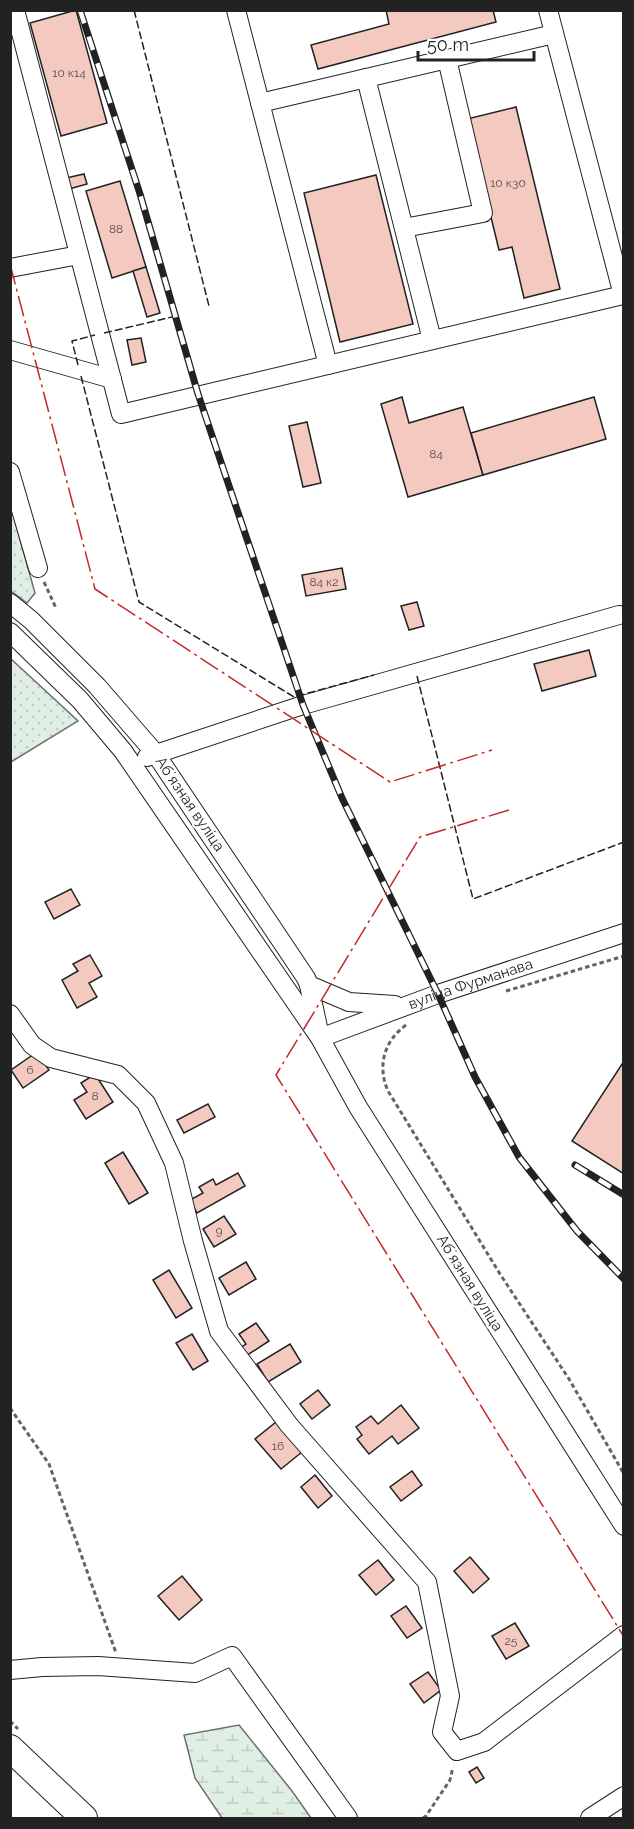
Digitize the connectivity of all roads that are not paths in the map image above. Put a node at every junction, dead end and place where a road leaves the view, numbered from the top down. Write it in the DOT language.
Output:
graph roads {
  1 [pos="236,10"];
  2 [pos="548,10"];
  3 [pos="14,12"];
  4 [pos="554,34"];
  5 [pos="447,59"];
  6 [pos="366,78"];
  7 [pos="260,103"];
  8 [pos="404,228"];
  9 [pos="79,255"];
  10 [pos="10,268"];
  11 [pos="432,340"];
  12 [pos="10,350"];
  13 [pos="328,365"];
  14 [pos="112,379"];
  15 [pos="10,472"];
  16 [pos="38,568"];
  17 [pos="10,603"];
  18 [pos="619,615"];
  19 [pos="10,632"];
  20 [pos="155,753"];
  21 [pos="132,764"];
  22 [pos="624,933"];
  23 [pos="309,985"];
  24 [pos="10,1014"];
  25 [pos="410,1014"];
  26 [pos="320,1038"];
  27 [pos="620,1514"];
  28 [pos="624,1635"];
  29 [pos="10,1670"];
  30 [pos="10,1748"];
  31 [pos="10,1755"];
  32 [pos="624,1796"];
  33 [pos="69,1818"];
  34 [pos="84,1818"];
  35 [pos="348,1818"];
  36 [pos="590,1818"];
  1 -- 7 [label="street"];
  2 -- 4 [label="street"];
  3 -- 9 [label="street"];
  4 -- 5 [label="street"];
  4 -- 11 [label="street"];
  5 -- 6 [label="street"];
  5 -- 8 [label="street"];
  6 -- 7 [label="street"];
  6 -- 8 [label="street"];
  7 -- 13 [label="street"];
  8 -- 11 [label="street"];
  9 -- 10 [label="street"];
  9 -- 14 [label="street"];
  11 -- 13 [label="street"];
  12 -- 14 [label="street"];
  13 -- 14 [label="street"];
  15 -- 16 [label="street"];
  17 -- 20 [label="street, Абʼязная вуліца"];
  18 -- 20 [label="street"];
  19 -- 21 [label="street, Абʼязная вуліца"];
  20 -- 21 [label="street"];
  20 -- 23 [label="street, Абʼязная вуліца"];
  21 -- 26 [label="street, Абʼязная вуліца"];
  22 -- 25 [label="street, вуліца Фурманава"];
  23 -- 25 [label="street"];
  23 -- 26 [label="street, Абʼязная вуліца"];
  24 -- 28 [label="street"];
  25 -- 26 [label="street, вуліца Фурманава"];
  26 -- 27 [label="street, Абʼязная вуліца"];
  29 -- 35 [label="street"];
  30 -- 34 [label="highway"];
  31 -- 33 [label="highway"];
  32 -- 36 [label="street"];
}
